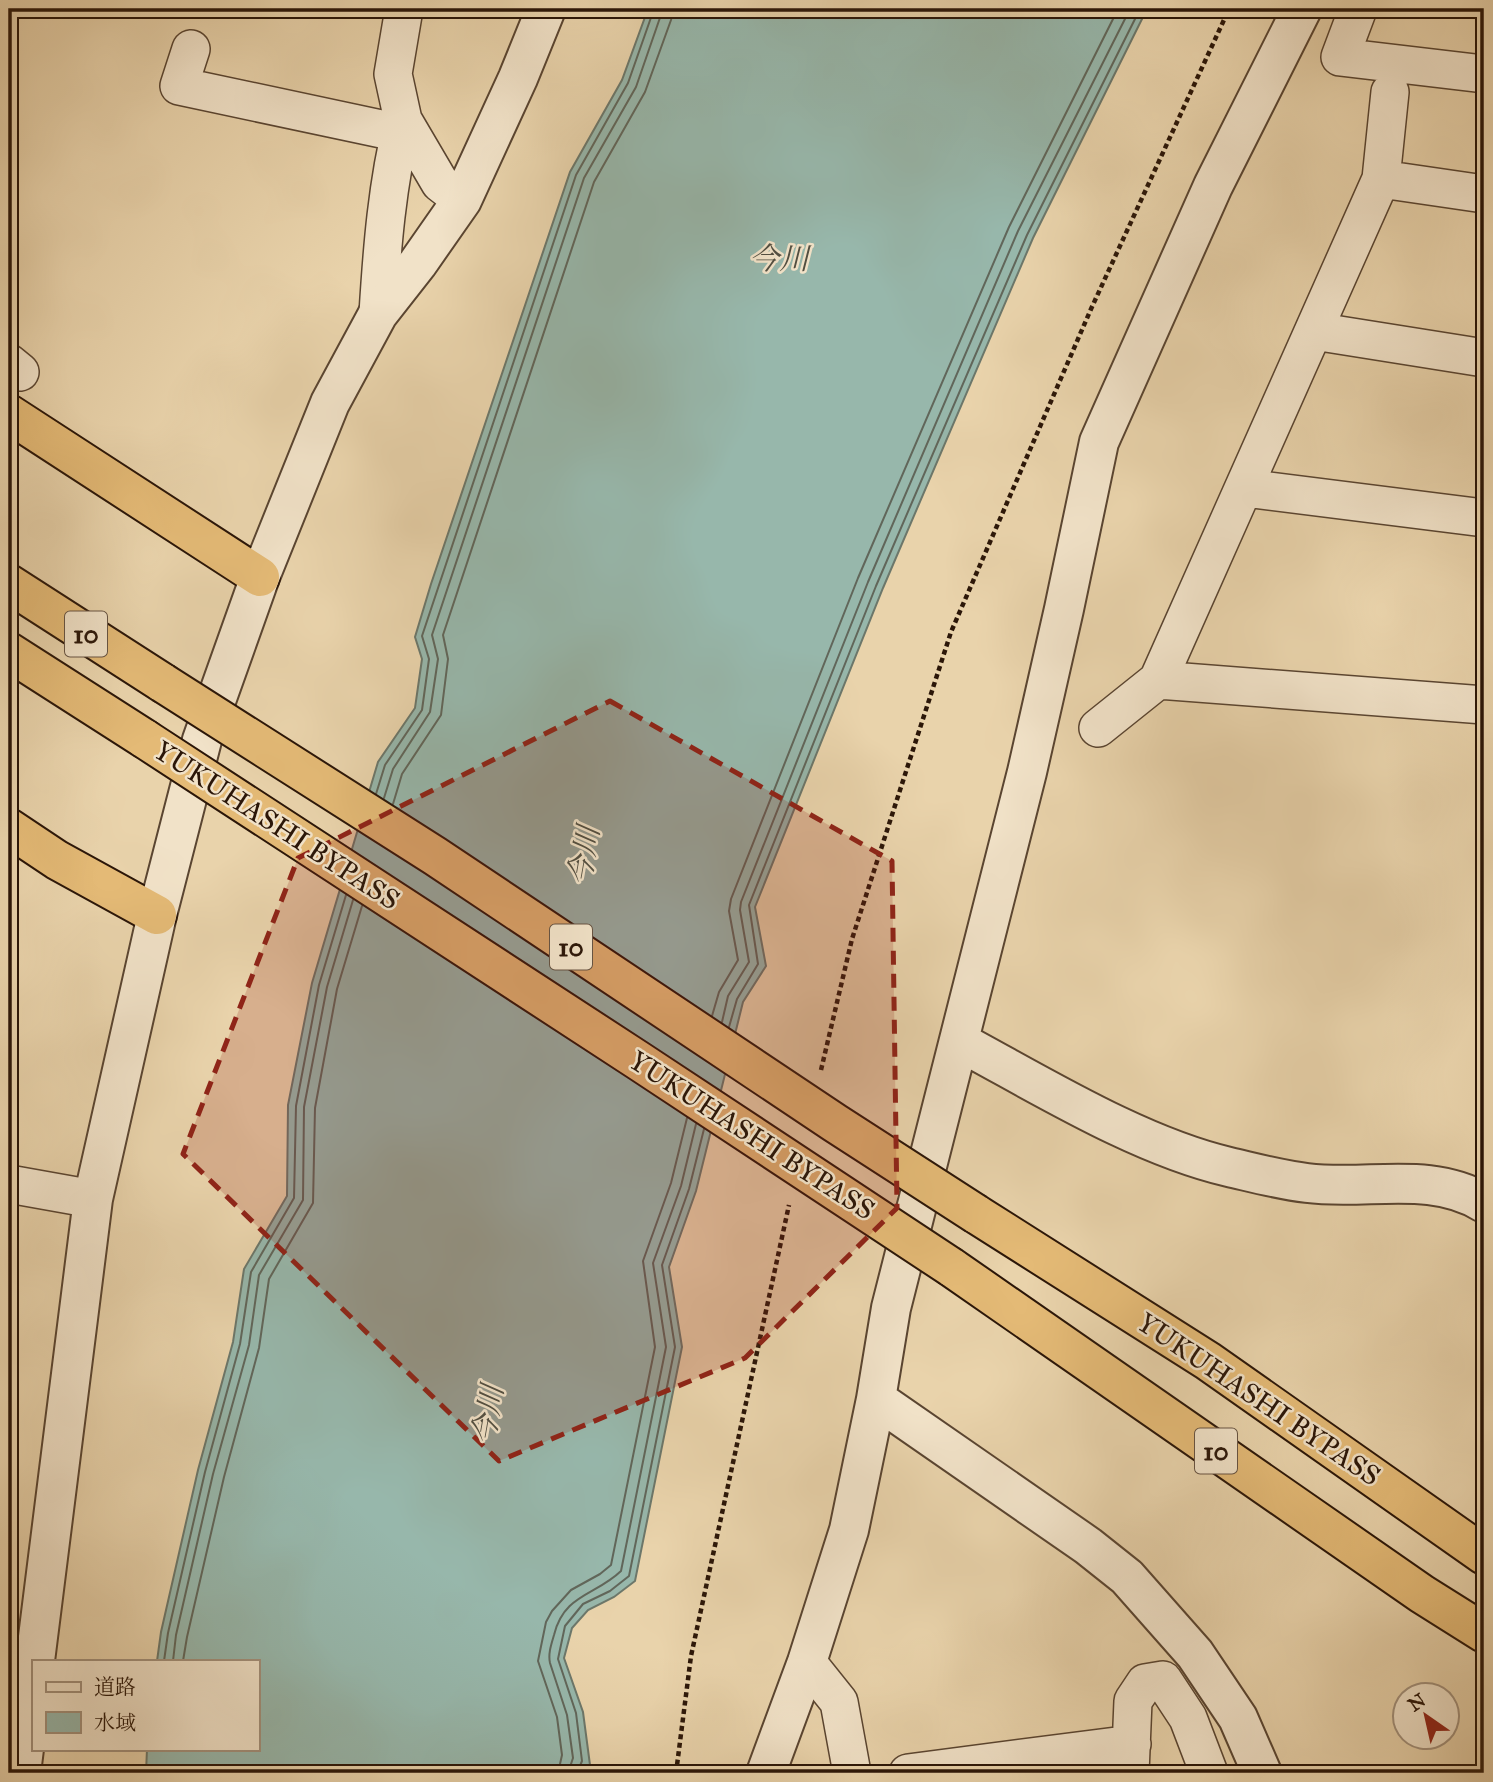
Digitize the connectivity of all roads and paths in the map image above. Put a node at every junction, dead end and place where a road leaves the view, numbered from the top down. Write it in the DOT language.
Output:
graph roads {
  1 [pos="404,9"];
  2 [pos="546,9"];
  3 [pos="1229,9"];
  4 [pos="1303,9"];
  5 [pos="1358,9"];
  6 [pos="191,49"];
  7 [pos="1484,74"];
  8 [pos="1390,92"];
  9 [pos="402,126"];
  10 [pos="1381,178"];
  11 [pos="1484,194"];
  12 [pos="462,200"];
  13 [pos="378,314"];
  14 [pos="1314,331"];
  15 [pos="1484,358"];
  16 [pos="9,414"];
  17 [pos="1244,488"];
  18 [pos="1484,518"];
  19 [pos="260,577"];
  20 [pos="9,584"];
  21 [pos="9,652"];
  22 [pos="1158,680"];
  23 [pos="1484,705"];
  24 [pos="1098,728"];
  25 [pos="9,828"];
  26 [pos="157,915"];
  27 [pos="960,1042"];
  28 [pos="818,1083"];
  29 [pos="9,1184"];
  30 [pos="93,1199"];
  31 [pos="790,1201"];
  32 [pos="1484,1203"];
  33 [pos="876,1399"];
  34 [pos="1479,1542"];
  35 [pos="1484,1633"];
  36 [pos="35,1660"];
  37 [pos="807,1662"];
  38 [pos="32,1684"];
  39 [pos="1131,1759"];
  40 [pos="21,1773"];
  41 [pos="676,1773"];
  42 [pos="766,1773"];
  43 [pos="852,1773"];
  44 [pos="908,1773"];
  45 [pos="1209,1773"];
  46 [pos="1262,1773"];
  1 -- 9 [label="street"];
  2 -- 12 [label="street"];
  3 -- 28 [label="path"];
  4 -- 27 [label="street"];
  5 -- 7 [label="street"];
  6 -- 9 [label="street"];
  8 -- 10 [label="street"];
  9 -- 12 [label="street"];
  9 -- 13 [label="street"];
  10 -- 11 [label="street"];
  10 -- 14 [label="street"];
  12 -- 13 [label="street"];
  13 -- 19 [label="street"];
  14 -- 15 [label="street"];
  14 -- 17 [label="street"];
  16 -- 19 [label="highway"];
  17 -- 18 [label="street"];
  17 -- 22 [label="street"];
  19 -- 26 [label="street"];
  20 -- 34 [label="highway, YUKUHASHI BYPASS / 10, bridge"];
  21 -- 35 [label="highway, YUKUHASHI BYPASS / 10, bridge"];
  22 -- 23 [label="street"];
  22 -- 24 [label="street"];
  25 -- 26 [label="highway"];
  26 -- 30 [label="street"];
  27 -- 32 [label="street"];
  27 -- 33 [label="street"];
  29 -- 30 [label="street"];
  30 -- 36 [label="street"];
  31 -- 41 [label="path"];
  33 -- 37 [label="street"];
  33 -- 46 [label="street"];
  37 -- 42 [label="street"];
  37 -- 43 [label="street"];
  38 -- 40 [label="street"];
  39 -- 44 [label="street"];
  39 -- 45 [label="street"];
}
